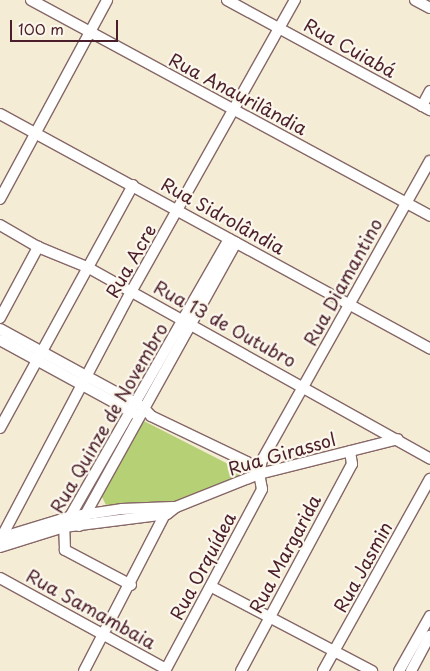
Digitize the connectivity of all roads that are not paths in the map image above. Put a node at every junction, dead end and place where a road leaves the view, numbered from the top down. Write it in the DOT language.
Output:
graph roads {
  1 [pos="31,0"];
  2 [pos="107,0"];
  3 [pos="227,0"];
  4 [pos="295,0"];
  5 [pos="415,0"];
  6 [pos="430,8"];
  7 [pos="280,29"];
  8 [pos="90,32"];
  9 [pos="430,91"];
  10 [pos="426,108"];
  11 [pos="235,110"];
  12 [pos="0,114"];
  13 [pos="36,132"];
  14 [pos="430,161"];
  15 [pos="133,185"];
  16 [pos="0,199"];
  17 [pos="406,203"];
  18 [pos="178,211"];
  19 [pos="430,216"];
  20 [pos="0,225"];
  21 [pos="233,241"];
  22 [pos="38,247"];
  23 [pos="87,267"];
  24 [pos="131,292"];
  25 [pos="350,304"];
  26 [pos="0,318"];
  27 [pos="187,322"];
  28 [pos="0,329"];
  29 [pos="0,340"];
  30 [pos="430,348"];
  31 [pos="38,356"];
  32 [pos="85,381"];
  33 [pos="304,386"];
  34 [pos="137,410"];
  35 [pos="0,428"];
  36 [pos="398,439"];
  37 [pos="350,451"];
  38 [pos="430,458"];
  39 [pos="259,474"];
  40 [pos="430,478"];
  41 [pos="170,509"];
  42 [pos="86,516"];
  43 [pos="69,517"];
  44 [pos="79,526"];
  45 [pos="64,527"];
  46 [pos="0,541"];
  47 [pos="0,578"];
  48 [pos="131,585"];
  49 [pos="212,587"];
  50 [pos="430,616"];
  51 [pos="270,618"];
  52 [pos="104,634"];
  53 [pos="430,636"];
  54 [pos="334,651"];
  55 [pos="166,670"];
  56 [pos="84,671"];
  57 [pos="241,671"];
  58 [pos="324,671"];
  59 [pos="372,671"];
  60 [pos="399,671"];
  61 [pos="411,671"];
  1 -- 8 [label="street, Rua Anaurilândia"];
  2 -- 8 [label="street"];
  3 -- 7 [label="street, Rua Cuiabá"];
  4 -- 7 [label="street, Rua Acre"];
  5 -- 6 [label="street"];
  7 -- 10 [label="street, Rua Cuiabá"];
  7 -- 11 [label="street, Rua Acre"];
  8 -- 11 [label="street, Rua Anaurilândia"];
  8 -- 13 [label="street"];
  9 -- 10 [label="street"];
  11 -- 17 [label="street, Rua Anaurilândia"];
  11 -- 18 [label="street, Rua Acre"];
  12 -- 13 [label="street, Rua Sidrolândia"];
  13 -- 15 [label="street, Rua Sidrolândia"];
  13 -- 16 [label="street"];
  14 -- 17 [label="street, Rua Diamantino"];
  15 -- 18 [label="street, Rua Sidrolândia"];
  15 -- 23 [label="street"];
  17 -- 19 [label="street, Rua Anaurilândia"];
  17 -- 25 [label="street, Rua Diamantino"];
  18 -- 21 [label="street, Rua Sidrolândia"];
  18 -- 24 [label="street, Rua Acre"];
  20 -- 22 [label="street, Rua 13 de Outubro"];
  21 -- 25 [label="street, Rua Sidrolândia"];
  21 -- 27 [label="street, Rua Quinze de Novembro"];
  22 -- 23 [label="street, Rua 13 de Outubro"];
  22 -- 26 [label="street"];
  23 -- 24 [label="street, Rua 13 de Outubro"];
  23 -- 31 [label="street"];
  24 -- 27 [label="street, Rua 13 de Outubro"];
  24 -- 32 [label="street, Rua Acre"];
  25 -- 30 [label="street, Rua Sidrolândia"];
  25 -- 33 [label="street, Rua Diamantino"];
  27 -- 33 [label="street, Rua 13 de Outubro"];
  27 -- 34 [label="street, Rua Quinze de Novembro"];
  28 -- 31 [label="street"];
  29 -- 31 [label="street"];
  31 -- 32 [label="street"];
  31 -- 35 [label="street"];
  32 -- 34 [label="street"];
  32 -- 46 [label="street, Rua Acre"];
  33 -- 36 [label="street, Rua 13 de Outubro"];
  33 -- 39 [label="street, Rua Diamantino"];
  34 -- 39 [label="street"];
  34 -- 42 [label="street, Rua Quinze de Novembro"];
  34 -- 43 [label="street, Rua Quinze de Novembro"];
  36 -- 37 [label="street, Rua Girassol"];
  36 -- 38 [label="street, Rua 13 de Outubro"];
  37 -- 39 [label="street, Rua Girassol"];
  37 -- 51 [label="street, Rua Margarida"];
  39 -- 41 [label="street, Rua Girassol"];
  39 -- 49 [label="street, Rua Orquídea"];
  40 -- 54 [label="street, Rua Jasmin"];
  41 -- 42 [label="street, Rua Girassol"];
  41 -- 44 [label="street, Rua Girassol"];
  41 -- 48 [label="street"];
  42 -- 43 [label="street, Rua Girassol"];
  42 -- 44 [label="street, Rua Quinze de Novembro"];
  43 -- 45 [label="street, Rua Quinze de Novembro"];
  43 -- 46 [label="street, Rua Girassol"];
  44 -- 45 [label="street, Rua Girassol"];
  45 -- 46 [label="street, Rua Girassol"];
  45 -- 48 [label="street, Rua Quinze de Novembro"];
  47 -- 52 [label="street, Rua Samambaia"];
  48 -- 52 [label="street"];
  49 -- 51 [label="street"];
  49 -- 55 [label="street, Rua Orquídea"];
  50 -- 60 [label="street"];
  51 -- 54 [label="street"];
  51 -- 57 [label="street, Rua Margarida"];
  52 -- 55 [label="street, Rua Samambaia"];
  52 -- 56 [label="street"];
  53 -- 61 [label="street"];
  54 -- 58 [label="street, Rua Jasmin"];
  54 -- 59 [label="street"];
}
